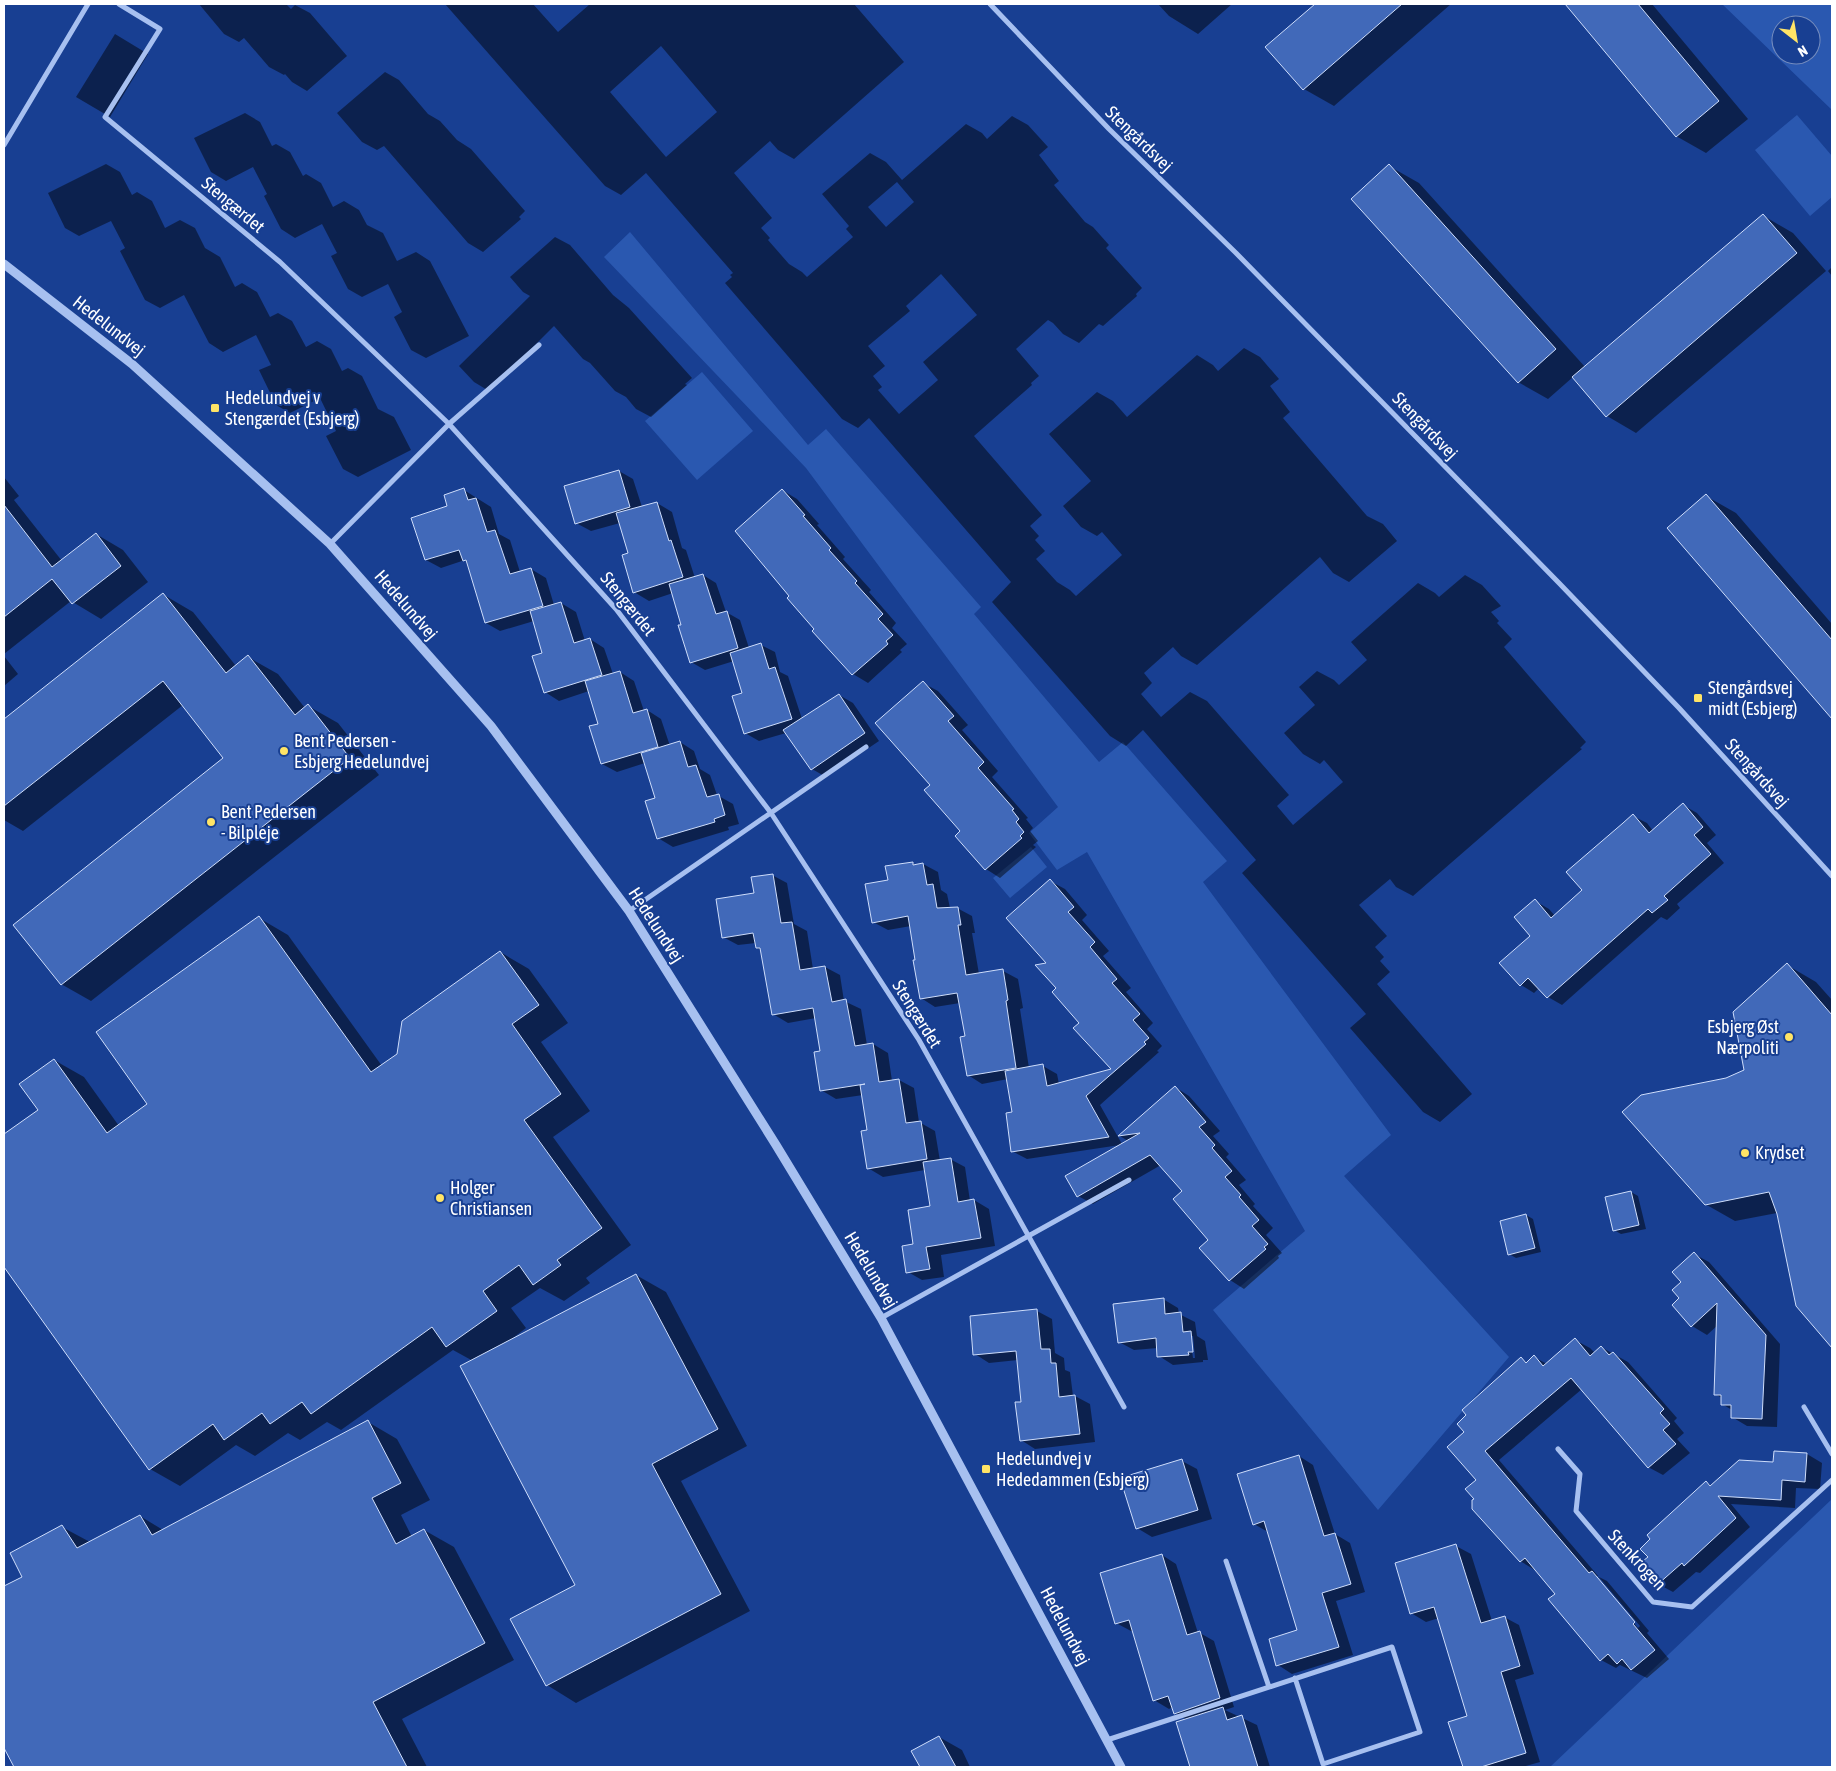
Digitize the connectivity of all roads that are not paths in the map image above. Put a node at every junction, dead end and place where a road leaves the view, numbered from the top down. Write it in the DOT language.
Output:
graph roads {
  1 [pos="88,4"];
  2 [pos="119,4"];
  3 [pos="990,4"];
  4 [pos="4,145"];
  5 [pos="4,264"];
  6 [pos="539,345"];
  7 [pos="449,424"];
  8 [pos="330,544"];
  9 [pos="866,747"];
  10 [pos="770,814"];
  11 [pos="1832,876"];
  12 [pos="629,911"];
  13 [pos="1129,1180"];
  14 [pos="1029,1235"];
  15 [pos="881,1318"];
  16 [pos="1124,1407"];
  17 [pos="1804,1407"];
  18 [pos="1558,1450"];
  19 [pos="1832,1454"];
  20 [pos="1832,1480"];
  21 [pos="1226,1561"];
  22 [pos="1295,1678"];
  23 [pos="1269,1687"];
  24 [pos="1108,1740"];
  25 [pos="1121,1767"];
  1 -- 4 [label="street"];
  2 -- 7 [label="street, Stengærdet"];
  3 -- 11 [label="street, Stengårdsvej"];
  5 -- 8 [label="street, Hedelundvej"];
  6 -- 7 [label="street"];
  7 -- 8 [label="street"];
  7 -- 10 [label="street, Stengærdet"];
  8 -- 12 [label="street, Hedelundvej"];
  9 -- 10 [label="street"];
  10 -- 12 [label="street"];
  10 -- 14 [label="street, Stengærdet"];
  12 -- 15 [label="street, Hedelundvej"];
  13 -- 14 [label="street"];
  14 -- 15 [label="street"];
  14 -- 16 [label="street, Stengærdet"];
  15 -- 24 [label="street, Hedelundvej"];
  17 -- 19 [label="street"];
  18 -- 20 [label="street, Stenkrogen"];
  21 -- 23 [label="street"];
  22 -- 22 [label="street"];
  22 -- 23 [label="street"];
  23 -- 24 [label="street"];
  24 -- 25 [label="street, Hedelundvej"];
}
